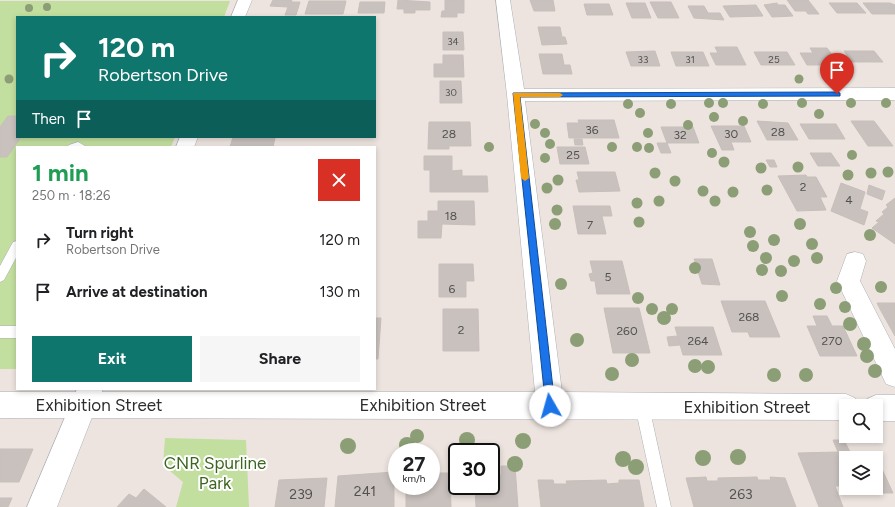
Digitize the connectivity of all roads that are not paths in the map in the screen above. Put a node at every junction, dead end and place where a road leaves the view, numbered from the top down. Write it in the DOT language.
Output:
graph roads {
  1 [pos="245,0"];
  2 [pos="503,0"];
  3 [pos="238,16"];
  4 [pos="895,94"];
  5 [pos="516,95"];
  6 [pos="16,247"];
  7 [pos="855,260"];
  8 [pos="0,277"];
  9 [pos="0,332"];
  10 [pos="16,332"];
  11 [pos="895,375"];
  12 [pos="87,397"];
  13 [pos="0,405"];
  14 [pos="550,406"];
  15 [pos="642,406"];
  16 [pos="839,407"];
  17 [pos="883,408"];
  18 [pos="895,408"];
  19 [pos="42,507"];
  20 [pos="664,507"];
  1 -- 3 [label="street"];
  2 -- 5 [label="street"];
  4 -- 5 [label="street"];
  5 -- 14 [label="street"];
  6 -- 8 [label="lane"];
  7 -- 11 [label="street"];
  9 -- 10 [label="lane"];
  12 -- 13 [label="street, Exhibition Street"];
  12 -- 14 [label="street, Exhibition Street"];
  12 -- 19 [label="street"];
  14 -- 15 [label="street, Exhibition Street"];
  15 -- 16 [label="street, Exhibition Street"];
  15 -- 20 [label="lane"];
  17 -- 18 [label="street"];
}
